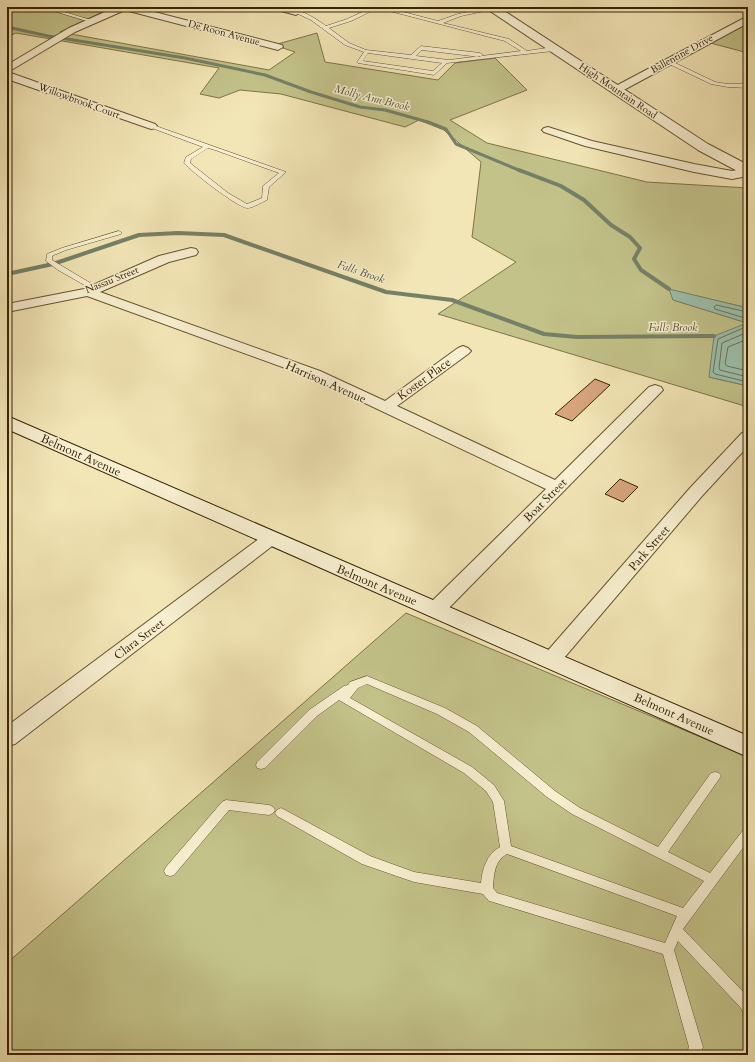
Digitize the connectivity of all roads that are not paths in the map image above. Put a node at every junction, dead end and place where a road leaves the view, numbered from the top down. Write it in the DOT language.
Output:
graph roads {
  1 [pos="43,7"];
  2 [pos="85,7"];
  3 [pos="124,7"];
  4 [pos="277,7"];
  5 [pos="350,7"];
  6 [pos="378,7"];
  7 [pos="491,8"];
  8 [pos="344,9"];
  9 [pos="296,12"];
  10 [pos="109,13"];
  11 [pos="748,19"];
  12 [pos="92,22"];
  13 [pos="438,23"];
  14 [pos="325,28"];
  15 [pos="278,47"];
  16 [pos="554,49"];
  17 [pos="367,51"];
  18 [pos="525,52"];
  19 [pos="494,56"];
  20 [pos="412,57"];
  21 [pos="445,62"];
  22 [pos="669,62"];
  23 [pos="7,69"];
  24 [pos="7,75"];
  25 [pos="748,86"];
  26 [pos="616,90"];
  27 [pos="151,126"];
  28 [pos="548,130"];
  29 [pos="208,146"];
  30 [pos="748,171"];
  31 [pos="119,233"];
  32 [pos="191,252"];
  33 [pos="92,290"];
  34 [pos="7,308"];
  35 [pos="463,351"];
  36 [pos="655,390"];
  37 [pos="385,408"];
  38 [pos="7,422"];
  39 [pos="748,436"];
  40 [pos="558,488"];
  41 [pos="270,539"];
  42 [pos="435,610"];
  43 [pos="551,660"];
  44 [pos="354,685"];
  45 [pos="7,738"];
  46 [pos="747,745"];
  47 [pos="261,765"];
  48 [pos="715,776"];
  49 [pos="269,810"];
  50 [pos="281,813"];
  51 [pos="746,839"];
  52 [pos="506,849"];
  53 [pos="660,854"];
  54 [pos="170,871"];
  55 [pos="712,880"];
  56 [pos="487,889"];
  57 [pos="686,914"];
  58 [pos="676,930"];
  59 [pos="668,950"];
  60 [pos="748,1009"];
  61 [pos="693,1055"];
  1 -- 12 [label="lane"];
  2 -- 10 [label="lane"];
  3 -- 10 [label="street"];
  3 -- 15 [label="street, De Roon Avenue"];
  4 -- 9 [label="street"];
  5 -- 8 [label="lane"];
  6 -- 13 [label="lane"];
  6 -- 14 [label="lane"];
  7 -- 13 [label="lane"];
  7 -- 16 [label="main road, High Mountain Road"];
  9 -- 14 [label="lane"];
  10 -- 12 [label="street"];
  11 -- 22 [label="street, Ballentine Drive"];
  12 -- 23 [label="street"];
  13 -- 18 [label="lane"];
  14 -- 17 [label="lane"];
  16 -- 18 [label="lane"];
  16 -- 26 [label="main road, High Mountain Road"];
  17 -- 20 [label="lane"];
  17 -- 21 [label="lane"];
  18 -- 19 [label="lane"];
  19 -- 20 [label="lane"];
  19 -- 21 [label="lane"];
  20 -- 21 [label="lane"];
  22 -- 25 [label="lane"];
  22 -- 26 [label="street, Ballentine Drive"];
  24 -- 27 [label="street, Willowbrook Court"];
  26 -- 30 [label="main road, High Mountain Road"];
  27 -- 29 [label="lane"];
  28 -- 30 [label="street"];
  29 -- 29 [label="lane"];
  31 -- 33 [label="lane"];
  32 -- 33 [label="street, Nassau Street"];
  33 -- 34 [label="street, Nassau Street"];
  33 -- 37 [label="street, Harrison Avenue"];
  35 -- 37 [label="street, Koster Place"];
  36 -- 40 [label="street, Boat Street"];
  37 -- 40 [label="street, Harrison Avenue"];
  38 -- 41 [label="main road, Belmont Avenue"];
  39 -- 43 [label="street, Park Street"];
  40 -- 42 [label="street, Boat Street"];
  41 -- 42 [label="main road, Belmont Avenue"];
  41 -- 45 [label="street, Clara Street"];
  42 -- 43 [label="main road, Belmont Avenue"];
  43 -- 46 [label="main road, Belmont Avenue"];
  44 -- 47 [label="lane"];
  44 -- 52 [label="lane"];
  44 -- 53 [label="lane"];
  48 -- 53 [label="lane"];
  49 -- 54 [label="lane"];
  50 -- 56 [label="lane"];
  51 -- 55 [label="lane"];
  52 -- 56 [label="lane"];
  52 -- 57 [label="lane"];
  53 -- 55 [label="lane"];
  55 -- 57 [label="lane"];
  56 -- 59 [label="lane"];
  57 -- 58 [label="lane"];
  58 -- 59 [label="lane"];
  58 -- 60 [label="lane"];
  59 -- 61 [label="lane"];
}
